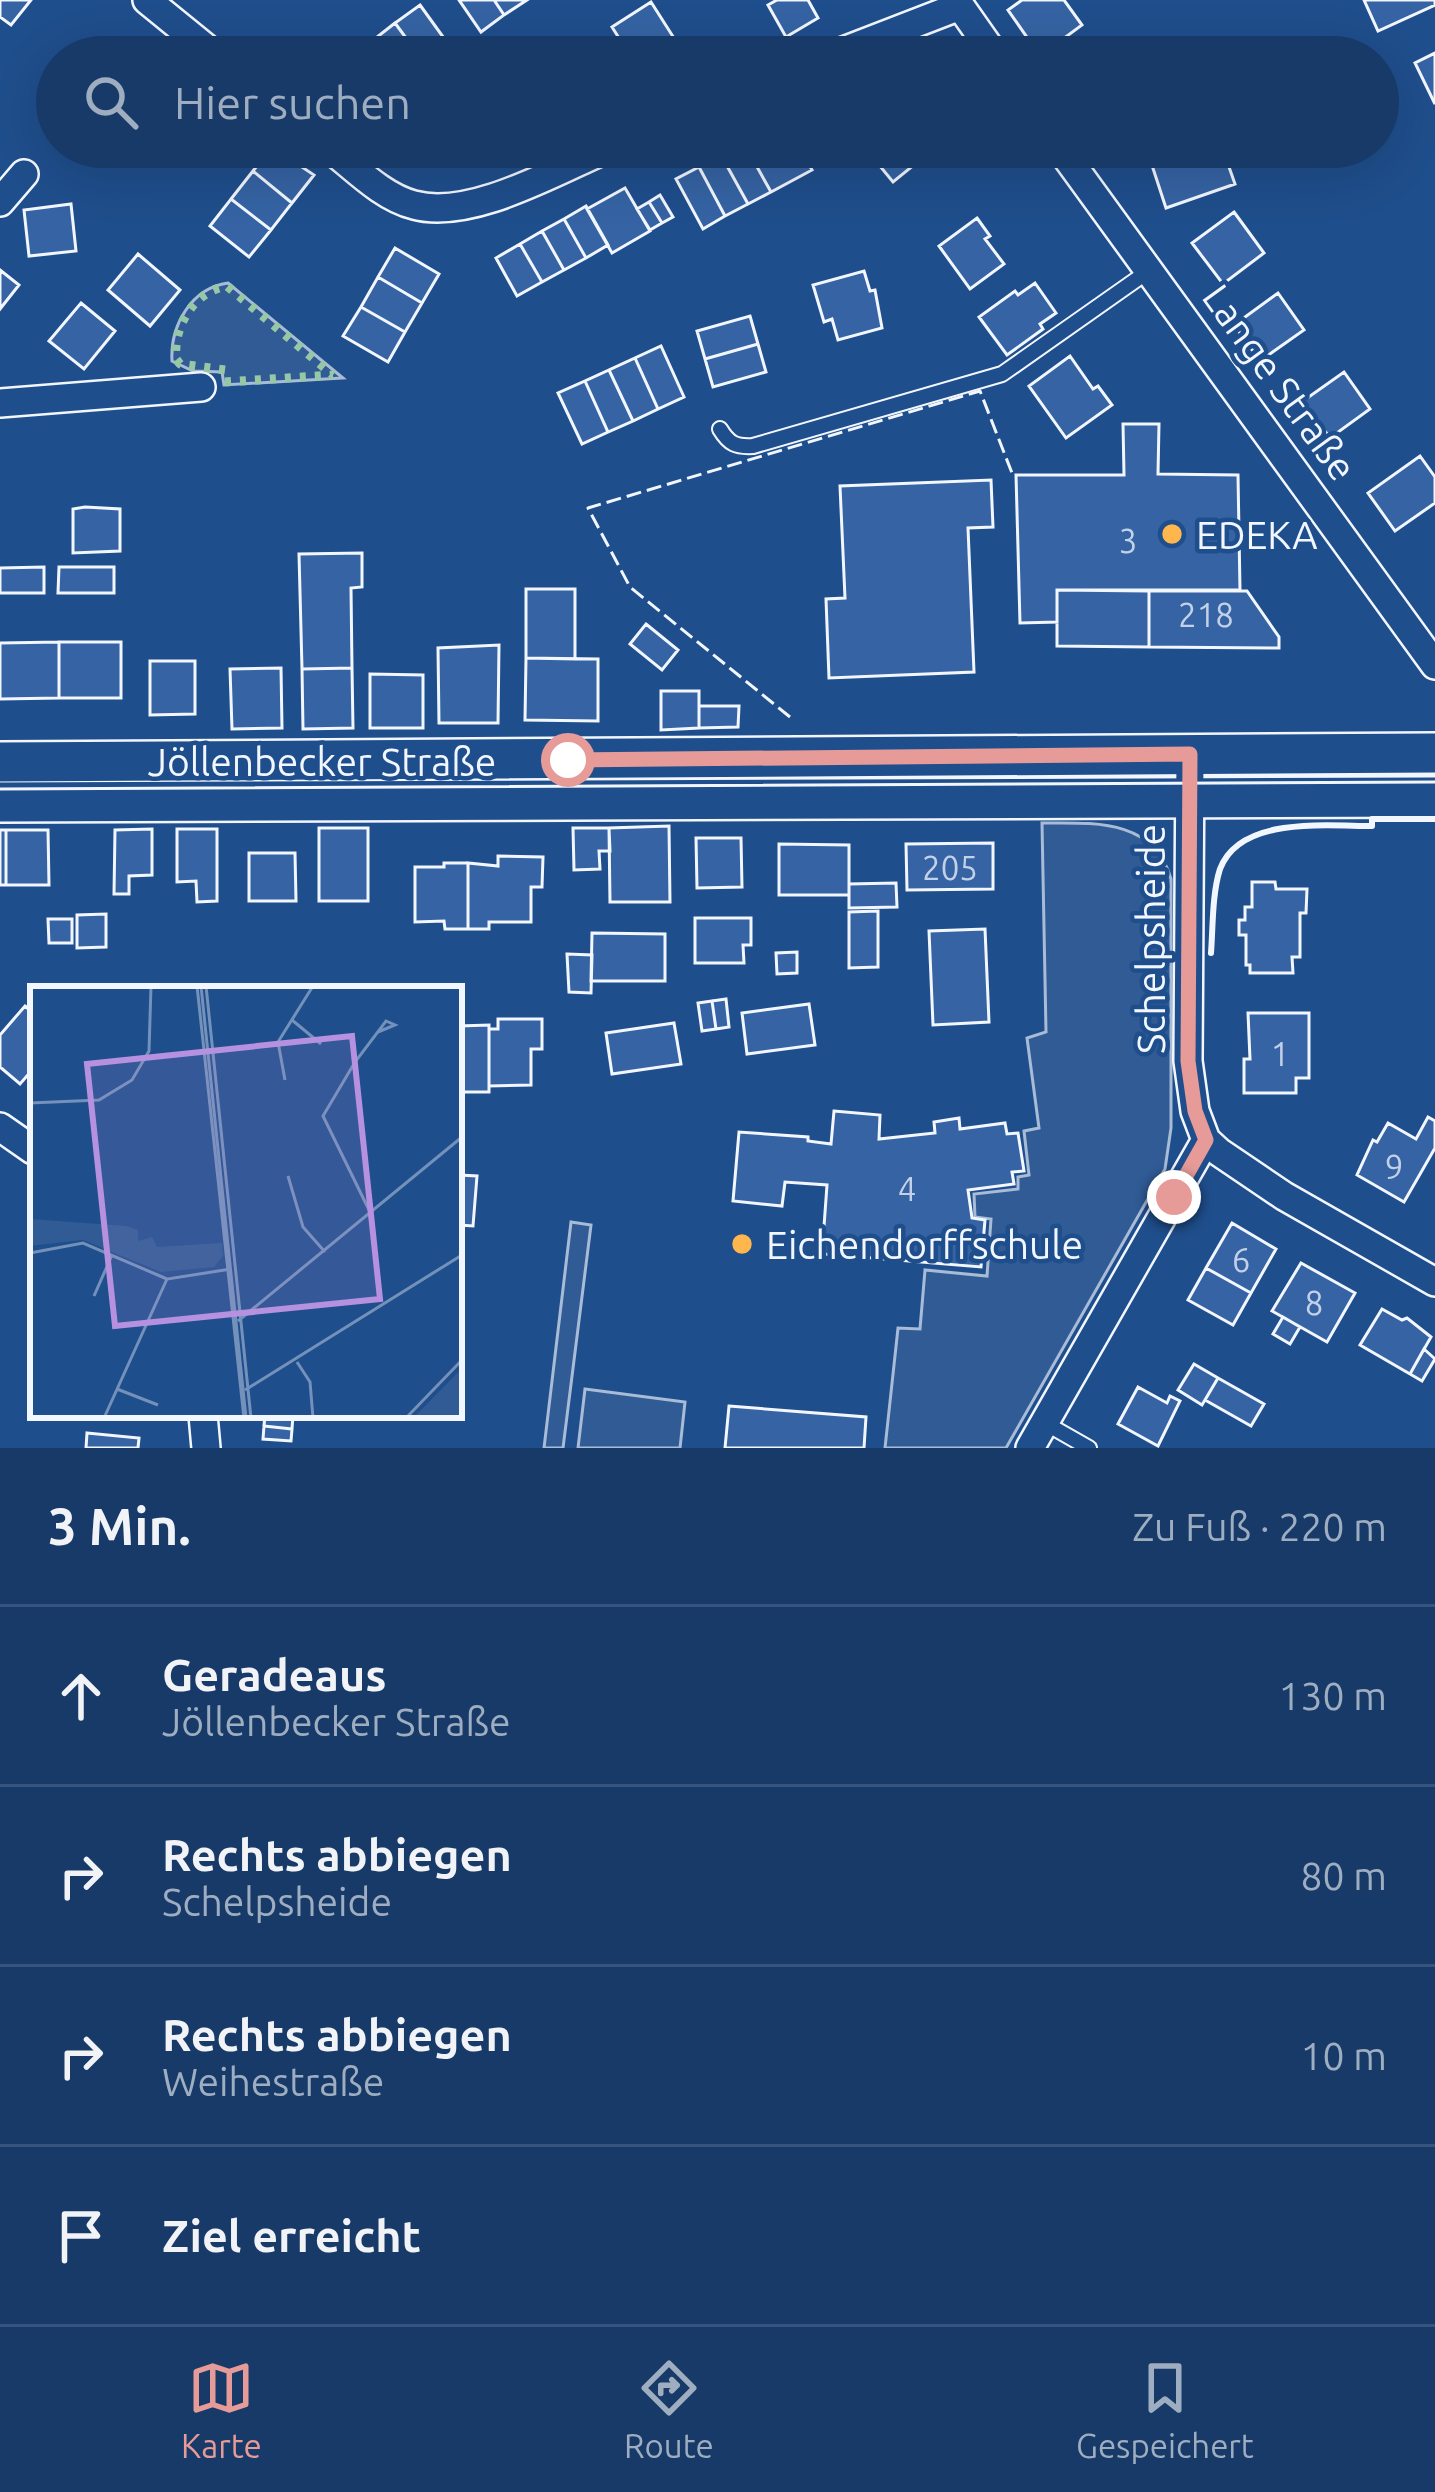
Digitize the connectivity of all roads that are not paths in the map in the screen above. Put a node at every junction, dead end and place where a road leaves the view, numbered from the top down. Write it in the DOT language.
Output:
graph roads {
  1 [pos="147,0"];
  2 [pos="958,3"];
  3 [pos="191,36"];
  4 [pos="879,36"];
  5 [pos="981,36"];
  6 [pos="356,168"];
  7 [pos="562,168"];
  8 [pos="1074,168"];
  9 [pos="24,174"];
  10 [pos="0,202"];
  11 [pos="1150,270"];
  12 [pos="201,388"];
  13 [pos="0,403"];
  14 [pos="720,429"];
  15 [pos="1435,665"];
  16 [pos="1435,753"];
  17 [pos="1190,754"];
  18 [pos="0,762"];
  19 [pos="1435,797"];
  20 [pos="1190,798"];
  21 [pos="0,802"];
  22 [pos="0,1126"];
  23 [pos="1206,1140"];
  24 [pos="30,1148"];
  25 [pos="1435,1282"];
  26 [pos="203,1418"];
  27 [pos="1037,1436"];
  28 [pos="206,1448"];
  29 [pos="1089,1448"];
  1 -- 3 [label="street"];
  2 -- 4 [label="street"];
  2 -- 5 [label="street"];
  6 -- 7 [label="street"];
  8 -- 11 [label="street, Lange Straße"];
  9 -- 10 [label="street"];
  11 -- 14 [label="lane"];
  11 -- 15 [label="street, Lange Straße"];
  12 -- 13 [label="street"];
  16 -- 17 [label="main road, Jöllenbecker Straße"];
  17 -- 18 [label="main road, Jöllenbecker Straße"];
  17 -- 20 [label="street, Schelpsheide"];
  19 -- 20 [label="main road, Jöllenbecker Straße"];
  20 -- 21 [label="main road, Jöllenbecker Straße"];
  20 -- 23 [label="street, Schelpsheide"];
  22 -- 24 [label="street"];
  23 -- 25 [label="street"];
  23 -- 27 [label="street"];
  26 -- 28 [label="street"];
  27 -- 29 [label="lane"];
}
